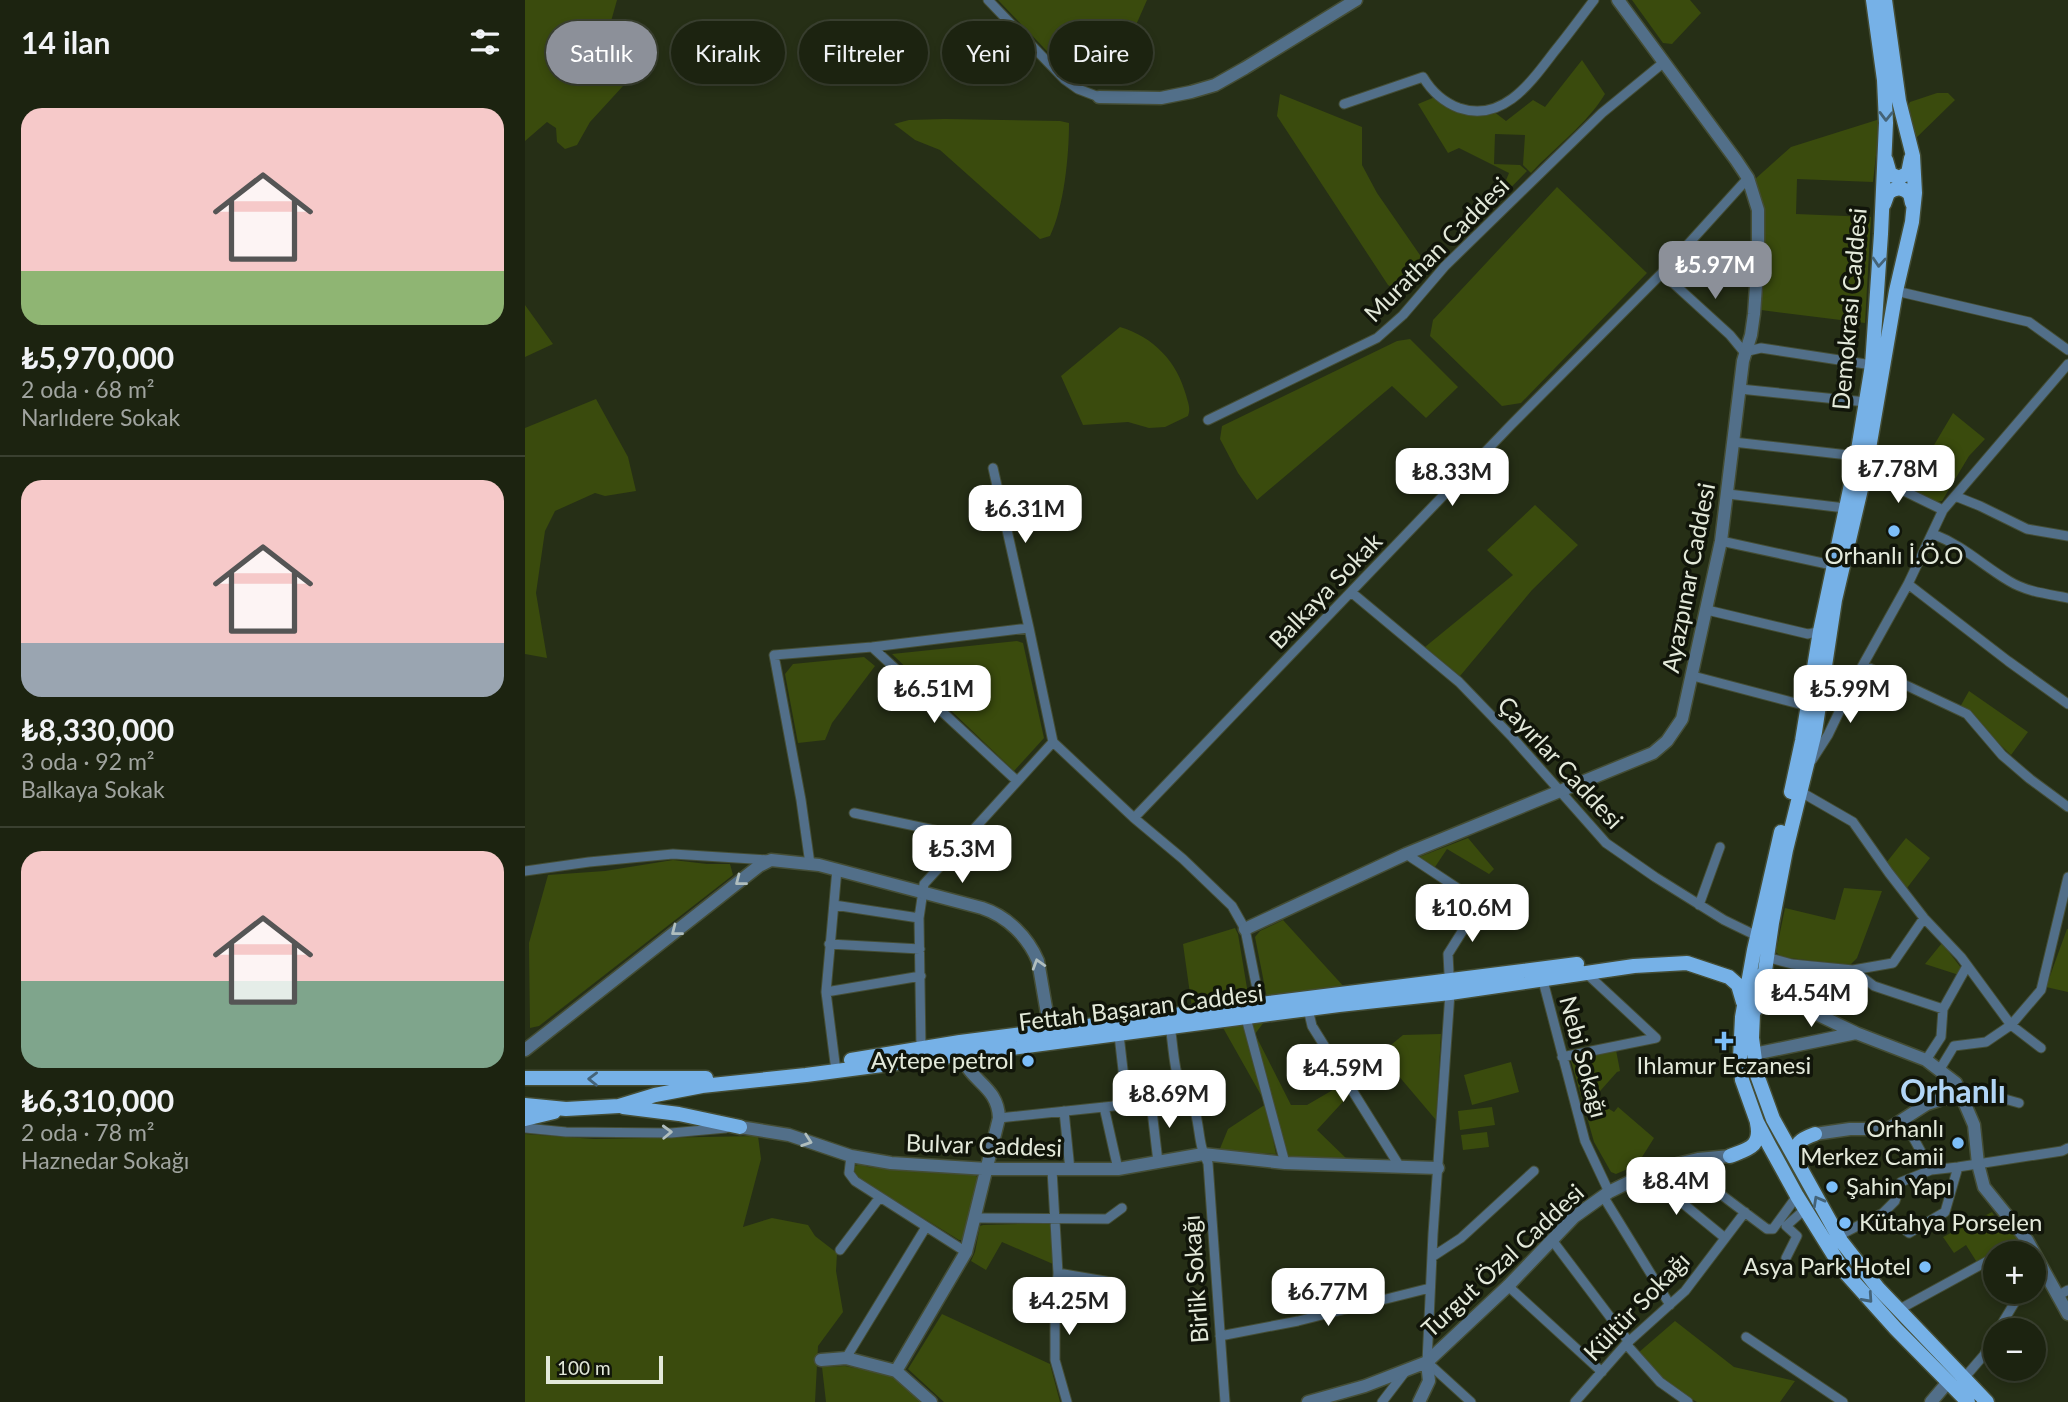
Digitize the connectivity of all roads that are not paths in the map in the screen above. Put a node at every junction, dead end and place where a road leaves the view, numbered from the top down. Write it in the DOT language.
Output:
graph roads {
  1 [pos="988,0"];
  2 [pos="1356,0"];
  3 [pos="1594,0"];
  4 [pos="1618,0"];
  5 [pos="1873,0"];
  6 [pos="1885,0"];
  7 [pos="1663,63"];
  8 [pos="1099,97"];
  9 [pos="1344,104"];
  10 [pos="1909,142"];
  11 [pos="1885,145"];
  12 [pos="1748,178"];
  13 [pos="1882,214"];
  14 [pos="1912,222"];
  15 [pos="1662,273"];
  16 [pos="1896,291"];
  17 [pos="2068,350"];
  18 [pos="1744,352"];
  19 [pos="2068,364"];
  20 [pos="1872,365"];
  21 [pos="1739,389"];
  22 [pos="1866,402"];
  23 [pos="1207,420"];
  24 [pos="1733,442"];
  25 [pos="1857,456"];
  26 [pos="993,468"];
  27 [pos="1865,472"];
  28 [pos="1728,494"];
  29 [pos="1955,496"];
  30 [pos="1845,508"];
  31 [pos="1943,510"];
  32 [pos="1933,534"];
  33 [pos="2068,536"];
  34 [pos="1721,541"];
  35 [pos="1832,565"];
  36 [pos="1908,584"];
  37 [pos="1351,592"];
  38 [pos="2068,598"];
  39 [pos="1707,610"];
  40 [pos="1028,628"];
  41 [pos="1819,631"];
  42 [pos="872,647"];
  43 [pos="1863,665"];
  44 [pos="1693,676"];
  45 [pos="2068,704"];
  46 [pos="1807,706"];
  47 [pos="1053,742"];
  48 [pos="1807,767"];
  49 [pos="1017,781"];
  50 [pos="1560,791"];
  51 [pos="1801,792"];
  52 [pos="2068,807"];
  53 [pos="853,813"];
  54 [pos="1134,818"];
  55 [pos="967,837"];
  56 [pos="1720,847"];
  57 [pos="1406,854"];
  58 [pos="771,860"];
  59 [pos="810,864"];
  60 [pos="837,869"];
  61 [pos="525,871"];
  62 [pos="2068,877"];
  63 [pos="922,891"];
  64 [pos="834,905"];
  65 [pos="1699,905"];
  66 [pos="919,918"];
  67 [pos="1924,918"];
  68 [pos="1245,929"];
  69 [pos="829,944"];
  70 [pos="920,949"];
  71 [pos="1757,952"];
  72 [pos="1968,966"];
  73 [pos="1732,969"];
  74 [pos="1853,970"];
  75 [pos="1585,972"];
  76 [pos="1541,974"];
  77 [pos="921,976"];
  78 [pos="1764,978"];
  79 [pos="1747,983"];
  80 [pos="1450,987"];
  81 [pos="826,992"];
  82 [pos="1779,996"];
  83 [pos="1260,1004"];
  84 [pos="1308,1009"];
  85 [pos="1943,1009"];
  86 [pos="1748,1010"];
  87 [pos="1247,1018"];
  88 [pos="1170,1021"];
  89 [pos="1836,1022"];
  90 [pos="2011,1025"];
  91 [pos="1050,1031"];
  92 [pos="1856,1033"];
  93 [pos="1119,1035"];
  94 [pos="1836,1037"];
  95 [pos="1941,1037"];
  96 [pos="1954,1046"];
  97 [pos="922,1048"];
  98 [pos="2041,1048"];
  99 [pos="525,1051"];
  100 [pos="1753,1054"];
  101 [pos="962,1055"];
  102 [pos="1562,1057"];
  103 [pos="1926,1060"];
  104 [pos="835,1063"];
  105 [pos="1940,1069"];
  106 [pos="525,1078"];
  107 [pos="619,1079"];
  108 [pos="670,1085"];
  109 [pos="1961,1093"];
  110 [pos="1190,1098"];
  111 [pos="1151,1102"];
  112 [pos="2019,1103"];
  113 [pos="525,1105"];
  114 [pos="1127,1105"];
  115 [pos="619,1106"];
  116 [pos="1104,1107"];
  117 [pos="566,1109"];
  118 [pos="1064,1111"];
  119 [pos="670,1114"];
  120 [pos="999,1118"];
  121 [pos="525,1119"];
  122 [pos="1903,1119"];
  123 [pos="1757,1122"];
  124 [pos="1775,1122"];
  125 [pos="740,1127"];
  126 [pos="525,1128"];
  127 [pos="1815,1134"];
  128 [pos="1799,1135"];
  129 [pos="1786,1143"];
  130 [pos="1769,1145"];
  131 [pos="2068,1148"];
  132 [pos="1203,1154"];
  133 [pos="1751,1155"];
  134 [pos="851,1156"];
  135 [pos="1730,1156"];
  136 [pos="1158,1162"];
  137 [pos="1285,1163"];
  138 [pos="1679,1163"];
  139 [pos="1978,1164"];
  140 [pos="1781,1166"];
  141 [pos="1399,1167"];
  142 [pos="1799,1167"];
  143 [pos="1958,1167"];
  144 [pos="1438,1168"];
  145 [pos="988,1169"];
  146 [pos="1118,1169"];
  147 [pos="1052,1170"];
  148 [pos="1070,1170"];
  149 [pos="1931,1170"];
  150 [pos="1534,1171"];
  151 [pos="1647,1174"];
  152 [pos="1606,1194"];
  153 [pos="1797,1196"];
  154 [pos="880,1197"];
  155 [pos="1122,1208"];
  156 [pos="1745,1212"];
  157 [pos="1883,1213"];
  158 [pos="1809,1215"];
  159 [pos="975,1218"];
  160 [pos="1055,1219"];
  161 [pos="926,1227"];
  162 [pos="1838,1236"];
  163 [pos="1725,1238"];
  164 [pos="1552,1240"];
  165 [pos="2027,1240"];
  166 [pos="840,1250"];
  167 [pos="966,1252"];
  168 [pos="1432,1256"];
  169 [pos="1786,1258"];
  170 [pos="1983,1264"];
  171 [pos="1058,1273"];
  172 [pos="2049,1278"];
  173 [pos="2046,1279"];
  174 [pos="1111,1282"];
  175 [pos="1508,1286"];
  176 [pos="1430,1288"];
  177 [pos="2064,1293"];
  178 [pos="1670,1305"];
  179 [pos="1898,1310"];
  180 [pos="2068,1314"];
  181 [pos="1220,1336"];
  182 [pos="1746,1337"];
  183 [pos="1628,1343"];
  184 [pos="1938,1350"];
  185 [pos="1983,1356"];
  186 [pos="846,1358"];
  187 [pos="821,1360"];
  188 [pos="1427,1362"];
  189 [pos="896,1371"];
  190 [pos="1602,1371"];
  191 [pos="1405,1372"];
  192 [pos="1965,1377"];
  193 [pos="1948,1382"];
  194 [pos="1329,1399"];
  195 [pos="1986,1401"];
  196 [pos="931,1402"];
  197 [pos="1067,1402"];
  198 [pos="1225,1402"];
  199 [pos="1308,1402"];
  200 [pos="1382,1402"];
  201 [pos="1419,1402"];
  202 [pos="1471,1402"];
  203 [pos="1575,1402"];
  204 [pos="1688,1402"];
  205 [pos="1843,1402"];
  206 [pos="1930,1402"];
  207 [pos="1968,1402"];
  1 -- 8 [label="street"];
  2 -- 8 [label="street"];
  3 -- 9 [label="street"];
  4 -- 7 [label="street, Ayazpınar Caddesi"];
  5 -- 11 [label="main road, Demokrasi Caddesi, one-way"];
  6 -- 10 [label="main road, Demokrasi Caddesi"];
  7 -- 12 [label="street, Ayazpınar Caddesi"];
  7 -- 23 [label="street, Murathan Caddesi"];
  10 -- 11 [label="main road"];
  10 -- 14 [label="main road, Demokrasi Caddesi"];
  11 -- 13 [label="main road, Demokrasi Caddesi"];
  12 -- 15 [label="street, Balkaya Sokak"];
  12 -- 18 [label="street, Ayazpınar Caddesi"];
  13 -- 14 [label="main road"];
  13 -- 20 [label="main road, Demokrasi Caddesi, one-way"];
  14 -- 16 [label="main road, Demokrasi Caddesi"];
  15 -- 18 [label="street"];
  15 -- 37 [label="street, Balkaya Sokak"];
  16 -- 17 [label="street"];
  16 -- 27 [label="main road, Demokrasi Caddesi"];
  18 -- 20 [label="street"];
  18 -- 21 [label="street, Ayazpınar Caddesi"];
  19 -- 29 [label="street"];
  20 -- 22 [label="main road, Demokrasi Caddesi"];
  21 -- 22 [label="street"];
  21 -- 24 [label="street, Ayazpınar Caddesi"];
  22 -- 25 [label="main road, Demokrasi Caddesi"];
  24 -- 25 [label="street"];
  24 -- 28 [label="street, Ayazpınar Caddesi"];
  25 -- 30 [label="main road, Demokrasi Caddesi"];
  26 -- 40 [label="street"];
  27 -- 31 [label="street"];
  27 -- 48 [label="main road, Demokrasi Caddesi"];
  28 -- 30 [label="street"];
  28 -- 34 [label="street, Ayazpınar Caddesi"];
  29 -- 31 [label="street"];
  29 -- 33 [label="street"];
  30 -- 35 [label="main road, Demokrasi Caddesi"];
  31 -- 32 [label="street"];
  32 -- 36 [label="street"];
  32 -- 38 [label="street"];
  34 -- 35 [label="street"];
  34 -- 39 [label="street, Ayazpınar Caddesi"];
  35 -- 41 [label="main road, Demokrasi Caddesi"];
  36 -- 43 [label="street"];
  36 -- 45 [label="street"];
  37 -- 50 [label="street, Çayırlar Caddesi"];
  37 -- 54 [label="street, Balkaya Sokak"];
  39 -- 41 [label="street"];
  39 -- 44 [label="street, Ayazpınar Caddesi"];
  40 -- 42 [label="street"];
  40 -- 47 [label="street"];
  41 -- 46 [label="main road, Demokrasi Caddesi"];
  42 -- 49 [label="street"];
  42 -- 59 [label="street"];
  43 -- 48 [label="street"];
  43 -- 52 [label="street"];
  44 -- 46 [label="street"];
  44 -- 50 [label="street, Ayazpınar Caddesi"];
  46 -- 71 [label="main road, Demokrasi Caddesi"];
  47 -- 49 [label="street"];
  47 -- 54 [label="street"];
  48 -- 51 [label="main road, Demokrasi Caddesi"];
  49 -- 55 [label="street"];
  50 -- 57 [label="street, Ayazpınar Caddesi"];
  50 -- 65 [label="street, Çayırlar Caddesi"];
  51 -- 67 [label="street"];
  51 -- 71 [label="main road, Demokrasi Caddesi"];
  53 -- 55 [label="street"];
  54 -- 68 [label="street"];
  55 -- 63 [label="street"];
  56 -- 65 [label="street"];
  57 -- 68 [label="street, Ayazpınar Caddesi"];
  57 -- 80 [label="street"];
  58 -- 59 [label="street"];
  58 -- 61 [label="street"];
  58 -- 99 [label="street, one-way"];
  59 -- 60 [label="street"];
  60 -- 63 [label="street"];
  60 -- 64 [label="street"];
  62 -- 90 [label="street"];
  63 -- 66 [label="street"];
  91 -- 63 [label="street, one-way"];
  64 -- 66 [label="street"];
  64 -- 69 [label="street"];
  65 -- 71 [label="street, Çayırlar Caddesi"];
  66 -- 70 [label="street"];
  67 -- 72 [label="street"];
  67 -- 74 [label="street"];
  68 -- 83 [label="street"];
  69 -- 70 [label="street"];
  69 -- 81 [label="street"];
  70 -- 77 [label="street"];
  71 -- 73 [label="main road"];
  71 -- 74 [label="street, Çayırlar Caddesi"];
  71 -- 78 [label="main road"];
  71 -- 79 [label="main road, Demokrasi Caddesi"];
  72 -- 85 [label="street"];
  72 -- 90 [label="street"];
  73 -- 76 [label="main road, Fettah Başaran Caddesi"];
  73 -- 79 [label="main road, Fettah Başaran Caddesi"];
  74 -- 85 [label="street"];
  75 -- 76 [label="main road, Fettah Başaran Caddesi"];
  75 -- 86 [label="main road, Fettah Başaran Caddesi"];
  75 -- 102 [label="street"];
  76 -- 80 [label="main road, Fettah Başaran Caddesi"];
  76 -- 102 [label="street, Nebi Sokağı"];
  77 -- 81 [label="street"];
  77 -- 97 [label="street"];
  78 -- 82 [label="main road"];
  78 -- 86 [label="main road"];
  79 -- 86 [label="main road"];
  80 -- 83 [label="main road, Fettah Başaran Caddesi"];
  80 -- 84 [label="main road, Fettah Başaran Caddesi"];
  80 -- 144 [label="street"];
  81 -- 104 [label="street"];
  82 -- 86 [label="street"];
  82 -- 89 [label="street"];
  83 -- 88 [label="main road, Fettah Başaran Caddesi"];
  84 -- 87 [label="main road, Fettah Başaran Caddesi"];
  84 -- 141 [label="street"];
  85 -- 95 [label="street"];
  86 -- 100 [label="main road"];
  86 -- 123 [label="main road"];
  87 -- 88 [label="main road, Fettah Başaran Caddesi"];
  87 -- 137 [label="street"];
  88 -- 91 [label="main road, Fettah Başaran Caddesi"];
  88 -- 93 [label="main road, Fettah Başaran Caddesi"];
  88 -- 110 [label="street, Birlik Sokağı"];
  89 -- 92 [label="street"];
  89 -- 94 [label="street"];
  90 -- 96 [label="street"];
  90 -- 98 [label="street"];
  91 -- 97 [label="main road, Fettah Başaran Caddesi"];
  92 -- 94 [label="street"];
  92 -- 103 [label="street"];
  93 -- 101 [label="main road, Fettah Başaran Caddesi"];
  93 -- 114 [label="street"];
  94 -- 100 [label="street"];
  95 -- 96 [label="street"];
  95 -- 103 [label="street"];
  96 -- 105 [label="street"];
  97 -- 104 [label="main road, Fettah Başaran Caddesi"];
  100 -- 124 [label="main road"];
  101 -- 108 [label="main road, Fettah Başaran Caddesi"];
  101 -- 120 [label="street"];
  102 -- 152 [label="street, Nebi Sokağı"];
  103 -- 105 [label="street"];
  104 -- 108 [label="main road, Fettah Başaran Caddesi"];
  105 -- 109 [label="street"];
  107 -- 106 [label="main road, Fettah Başaran Caddesi, one-way"];
  107 -- 108 [label="main road, Fettah Başaran Caddesi"];
  107 -- 115 [label="main road"];
  108 -- 115 [label="main road, Fettah Başaran Caddesi"];
  108 -- 119 [label="main road"];
  109 -- 112 [label="street"];
  109 -- 122 [label="street"];
  109 -- 139 [label="street"];
  110 -- 111 [label="street"];
  110 -- 132 [label="street, Birlik Sokağı"];
  111 -- 114 [label="street"];
  111 -- 136 [label="street"];
  113 -- 117 [label="main road, Fettah Başaran Caddesi"];
  114 -- 116 [label="street"];
  115 -- 117 [label="main road, Fettah Başaran Caddesi"];
  115 -- 119 [label="main road"];
  116 -- 118 [label="street"];
  116 -- 146 [label="street"];
  117 -- 121 [label="main road"];
  118 -- 120 [label="street"];
  118 -- 148 [label="street"];
  119 -- 125 [label="main road"];
  120 -- 145 [label="street"];
  122 -- 127 [label="street"];
  122 -- 149 [label="street"];
  123 -- 130 [label="main road"];
  123 -- 135 [label="main road"];
  124 -- 128 [label="main road"];
  124 -- 129 [label="main road"];
  124 -- 130 [label="main road"];
  126 -- 125 [label="street, one-way"];
  125 -- 134 [label="street, Bulvar Caddesi, one-way"];
  127 -- 128 [label="main road"];
  127 -- 142 [label="main road"];
  128 -- 129 [label="main road"];
  129 -- 140 [label="main road"];
  129 -- 142 [label="main road"];
  130 -- 133 [label="main road"];
  130 -- 140 [label="main road"];
  131 -- 139 [label="street"];
  132 -- 136 [label="street, Bulvar Caddesi"];
  132 -- 137 [label="street, Bulvar Caddesi"];
  132 -- 181 [label="street, Birlik Sokağı"];
  133 -- 135 [label="main road"];
  133 -- 140 [label="main road"];
  134 -- 145 [label="street, Bulvar Caddesi"];
  134 -- 154 [label="street"];
  135 -- 138 [label="street, Turgut Özal Caddesi"];
  136 -- 146 [label="street, Bulvar Caddesi"];
  137 -- 141 [label="street, Bulvar Caddesi"];
  138 -- 151 [label="street, Turgut Özal Caddesi"];
  138 -- 156 [label="street"];
  139 -- 143 [label="street"];
  139 -- 165 [label="street"];
  140 -- 153 [label="main road"];
  141 -- 144 [label="street, Bulvar Caddesi"];
  162 -- 142 [label="main road, one-way"];
  143 -- 149 [label="street"];
  143 -- 157 [label="street"];
  144 -- 168 [label="street"];
  145 -- 147 [label="street, Bulvar Caddesi"];
  145 -- 159 [label="street"];
  146 -- 148 [label="street, Bulvar Caddesi"];
  147 -- 148 [label="street, Bulvar Caddesi"];
  147 -- 160 [label="street"];
  149 -- 157 [label="street"];
  150 -- 168 [label="street"];
  151 -- 152 [label="street, Turgut Özal Caddesi"];
  151 -- 163 [label="street"];
  152 -- 164 [label="street, Turgut Özal Caddesi"];
  152 -- 178 [label="street, Nebi Sokağı"];
  153 -- 156 [label="street"];
  153 -- 158 [label="main road"];
  154 -- 161 [label="street"];
  154 -- 166 [label="street"];
  155 -- 160 [label="street"];
  156 -- 163 [label="street, Kültür Sokağı"];
  157 -- 162 [label="street"];
  158 -- 169 [label="street"];
  158 -- 193 [label="main road, one-way"];
  159 -- 160 [label="street"];
  159 -- 167 [label="street"];
  160 -- 171 [label="street"];
  161 -- 167 [label="street"];
  161 -- 186 [label="street"];
  162 -- 179 [label="main road"];
  163 -- 178 [label="street, Kültür Sokağı"];
  164 -- 175 [label="street, Turgut Özal Caddesi"];
  164 -- 183 [label="street"];
  165 -- 172 [label="street"];
  167 -- 189 [label="street"];
  168 -- 176 [label="street"];
  170 -- 179 [label="street"];
  171 -- 174 [label="street"];
  171 -- 197 [label="street"];
  172 -- 173 [label="street"];
  172 -- 177 [label="street"];
  175 -- 188 [label="street, Turgut Özal Caddesi"];
  175 -- 190 [label="street"];
  176 -- 181 [label="street"];
  176 -- 188 [label="street"];
  177 -- 180 [label="street"];
  178 -- 183 [label="street, Kültür Sokağı"];
  179 -- 184 [label="main road"];
  181 -- 198 [label="street, Birlik Sokağı"];
  182 -- 205 [label="street"];
  183 -- 190 [label="street, Kültür Sokağı"];
  183 -- 204 [label="street"];
  184 -- 192 [label="main road"];
  184 -- 193 [label="street"];
  185 -- 192 [label="street"];
  186 -- 187 [label="street"];
  186 -- 189 [label="street"];
  188 -- 191 [label="street, Turgut Özal Caddesi"];
  188 -- 201 [label="street"];
  188 -- 202 [label="street"];
  189 -- 196 [label="street"];
  190 -- 203 [label="street, Kültür Sokağı"];
  191 -- 194 [label="street, Turgut Özal Caddesi"];
  191 -- 200 [label="street"];
  192 -- 195 [label="main road"];
  193 -- 195 [label="street"];
  193 -- 206 [label="street"];
  193 -- 207 [label="main road"];
  194 -- 199 [label="street, Turgut Özal Caddesi"];
}
